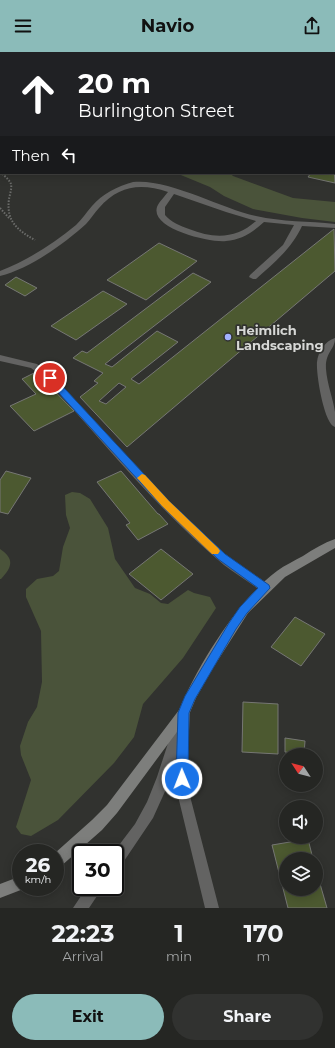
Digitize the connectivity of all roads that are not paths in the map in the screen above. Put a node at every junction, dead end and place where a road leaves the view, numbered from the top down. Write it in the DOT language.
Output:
graph roads {
  1 [pos="173,190"];
  2 [pos="262,220"];
  3 [pos="299,224"];
  4 [pos="335,226"];
  5 [pos="0,274"];
  6 [pos="253,277"];
  7 [pos="335,341"];
  8 [pos="0,358"];
  9 [pos="335,424"];
  10 [pos="335,543"];
  11 [pos="265,588"];
  12 [pos="184,713"];
  13 [pos="124,850"];
  14 [pos="64,854"];
  15 [pos="12,886"];
  16 [pos="0,891"];
  17 [pos="89,896"];
  18 [pos="80,908"];
  19 [pos="212,908"];
  1 -- 2 [label="street"];
  1 -- 2 [label="street"];
  1 -- 5 [label="street"];
  2 -- 3 [label="street"];
  3 -- 4 [label="street"];
  3 -- 6 [label="street"];
  7 -- 9 [label="street"];
  8 -- 11 [label="street"];
  10 -- 11 [label="street"];
  11 -- 12 [label="street"];
  12 -- 13 [label="street"];
  12 -- 14 [label="street"];
  12 -- 19 [label="street"];
  15 -- 16 [label="street"];
  17 -- 18 [label="street"];
}
